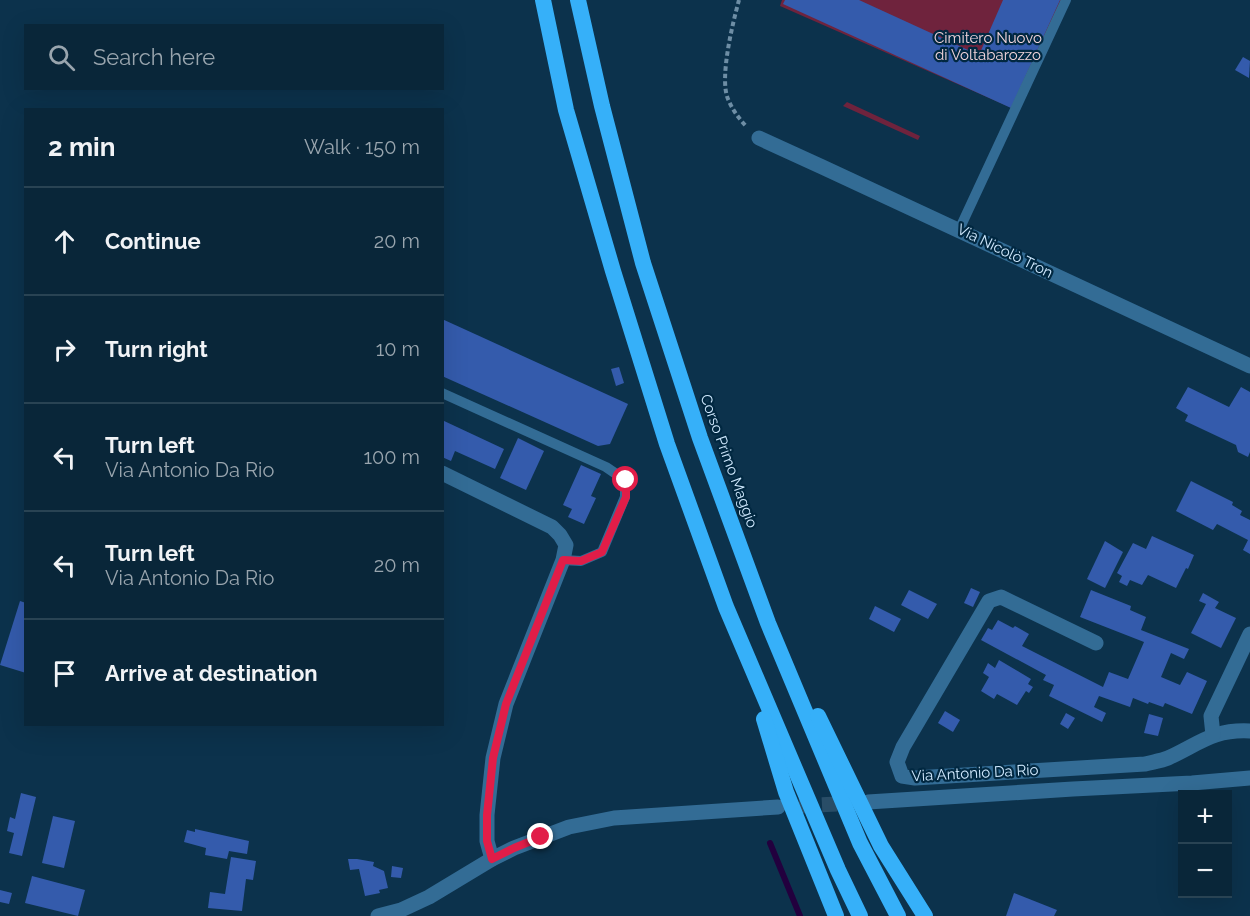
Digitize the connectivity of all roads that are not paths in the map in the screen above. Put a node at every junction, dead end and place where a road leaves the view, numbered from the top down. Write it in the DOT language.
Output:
graph roads {
  1 [pos="543,0"];
  2 [pos="578,0"];
  3 [pos="1066,0"];
  4 [pos="759,138"];
  5 [pos="959,230"];
  6 [pos="1250,366"];
  7 [pos="444,394"];
  8 [pos="444,474"];
  9 [pos="563,560"];
  10 [pos="768,623"];
  11 [pos="1250,634"];
  12 [pos="740,640"];
  13 [pos="1096,642"];
  14 [pos="1250,730"];
  15 [pos="1213,735"];
  16 [pos="1250,778"];
  17 [pos="868,802"];
  18 [pos="778,807"];
  19 [pos="492,859"];
  20 [pos="378,916"];
  21 [pos="836,916"];
  22 [pos="860,916"];
  23 [pos="898,916"];
  24 [pos="926,916"];
  1 -- 12 [label="highway"];
  2 -- 10 [label="highway, Corso Primo Maggio"];
  3 -- 5 [label="lane"];
  4 -- 5 [label="street, Via Nicolò Tron"];
  5 -- 6 [label="street, Via Nicolò Tron"];
  7 -- 9 [label="lane"];
  8 -- 9 [label="street"];
  9 -- 19 [label="street"];
  10 -- 23 [label="highway, Corso Primo Maggio"];
  10 -- 24 [label="highway"];
  11 -- 15 [label="street"];
  12 -- 21 [label="highway"];
  12 -- 22 [label="highway"];
  13 -- 15 [label="street, Via Antonio Da Rio"];
  14 -- 15 [label="street, Via Antonio Da Rio"];
  16 -- 17 [label="street, Via Antonio Da Rio"];
  18 -- 19 [label="street"];
  19 -- 20 [label="street"];
}
